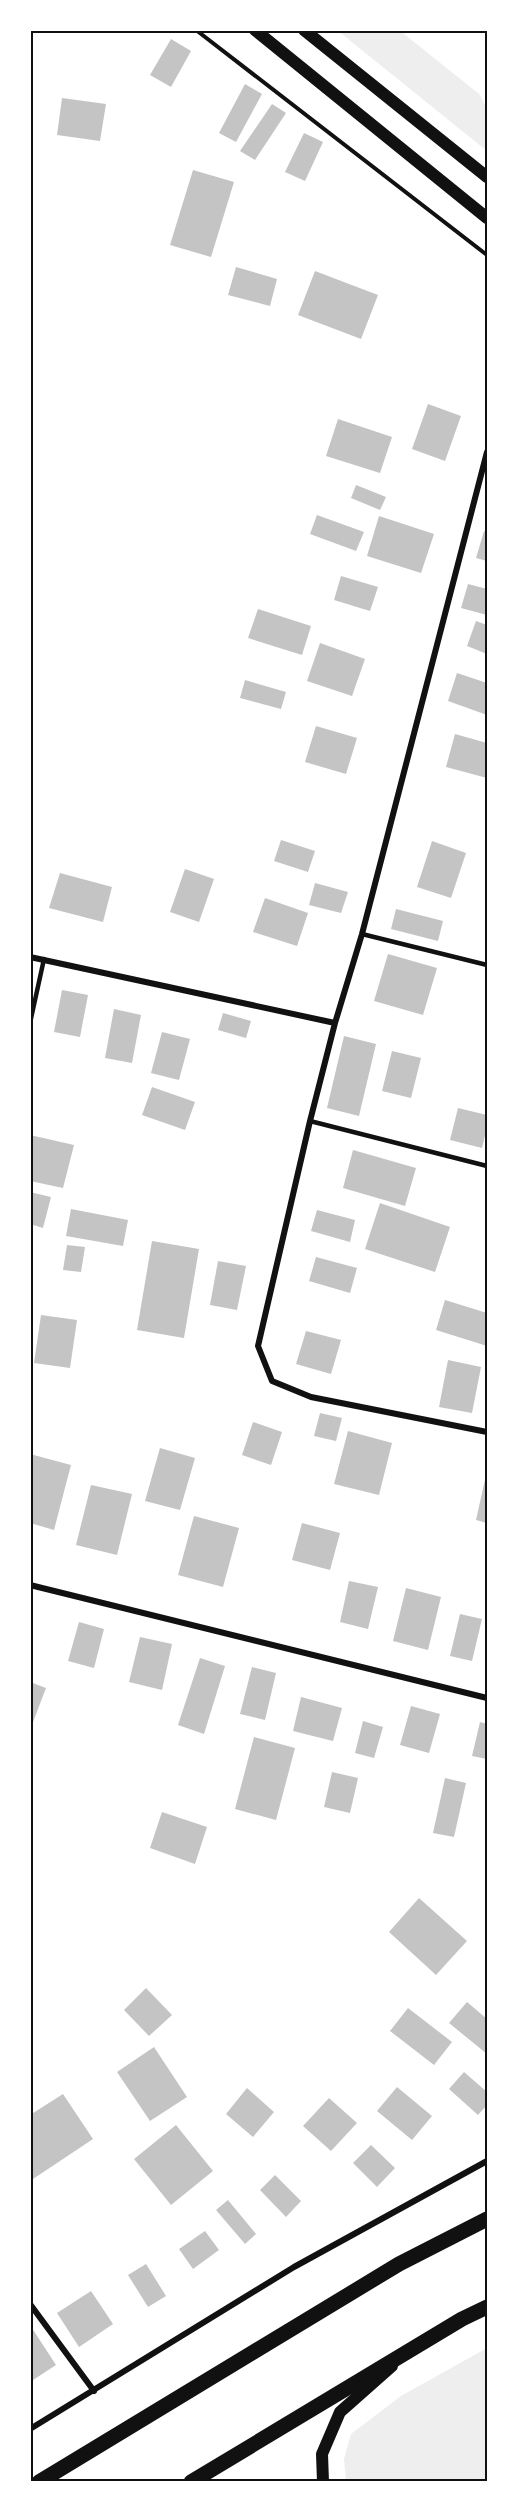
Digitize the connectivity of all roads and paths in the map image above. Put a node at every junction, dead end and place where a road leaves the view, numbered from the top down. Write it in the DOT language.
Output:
graph roads {
  1 [pos="196,30"];
  2 [pos="255,30"];
  3 [pos="304,30"];
  4 [pos="487,177"];
  5 [pos="487,218"];
  6 [pos="487,255"];
  7 [pos="487,452"];
  8 [pos="362,934"];
  9 [pos="30,957"];
  10 [pos="44,959"];
  11 [pos="487,965"];
  12 [pos="30,1023"];
  13 [pos="335,1023"];
  14 [pos="310,1121"];
  15 [pos="487,1166"];
  16 [pos="487,1432"];
  17 [pos="30,1585"];
  18 [pos="487,1698"];
  19 [pos="487,2161"];
  20 [pos="487,2219"];
  21 [pos="30,2304"];
  22 [pos="487,2307"];
  23 [pos="409,2351"];
  24 [pos="94,2391"];
  25 [pos="30,2429"];
  26 [pos="39,2482"];
  27 [pos="191,2482"];
  28 [pos="322,2482"];
  1 -- 6 [label="path"];
  2 -- 5 [label="main road"];
  3 -- 4 [label="main road"];
  7 -- 8 [label="street"];
  8 -- 11 [label="lane"];
  8 -- 13 [label="street"];
  9 -- 10 [label="street"];
  10 -- 12 [label="lane"];
  10 -- 13 [label="street"];
  13 -- 14 [label="street"];
  14 -- 15 [label="lane"];
  14 -- 16 [label="street"];
  17 -- 18 [label="street"];
  19 -- 24 [label="street"];
  20 -- 26 [label="main road"];
  21 -- 24 [label="street"];
  22 -- 23 [label="main road"];
  23 -- 27 [label="main road"];
  23 -- 28 [label="main road"];
  24 -- 25 [label="street"];
}
